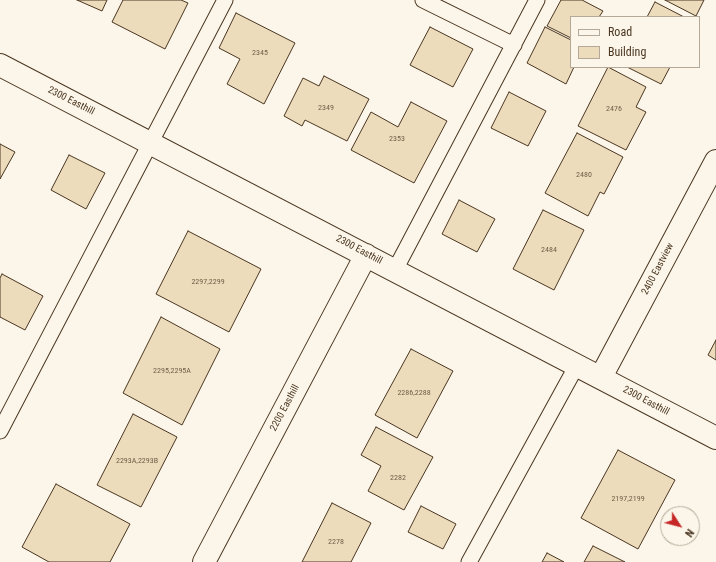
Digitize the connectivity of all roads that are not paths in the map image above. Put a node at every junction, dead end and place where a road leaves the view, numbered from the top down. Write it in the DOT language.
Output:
graph roads {
  1 [pos="225,0"];
  2 [pos="423,0"];
  3 [pos="537,0"];
  4 [pos="514,45"];
  5 [pos="0,65"];
  6 [pos="150,142"];
  7 [pos="716,161"];
  8 [pos="366,254"];
  9 [pos="395,270"];
  10 [pos="578,365"];
  11 [pos="601,377"];
  12 [pos="0,431"];
  13 [pos="716,438"];
  14 [pos="204,562"];
  15 [pos="469,562"];
  1 -- 6 [label="lane"];
  2 -- 4 [label="lane"];
  3 -- 4 [label="lane"];
  4 -- 9 [label="lane"];
  5 -- 6 [label="street, 2300 Easthill"];
  6 -- 8 [label="street, 2300 Easthill"];
  6 -- 12 [label="lane"];
  7 -- 11 [label="street, 2400 Eastview"];
  8 -- 9 [label="street, 2300 Easthill"];
  8 -- 14 [label="street, 2200 Easthill"];
  9 -- 10 [label="street, 2300 Easthill"];
  10 -- 11 [label="street, 2300 Easthill"];
  10 -- 15 [label="lane"];
  11 -- 13 [label="street, 2300 Easthill"];
}
